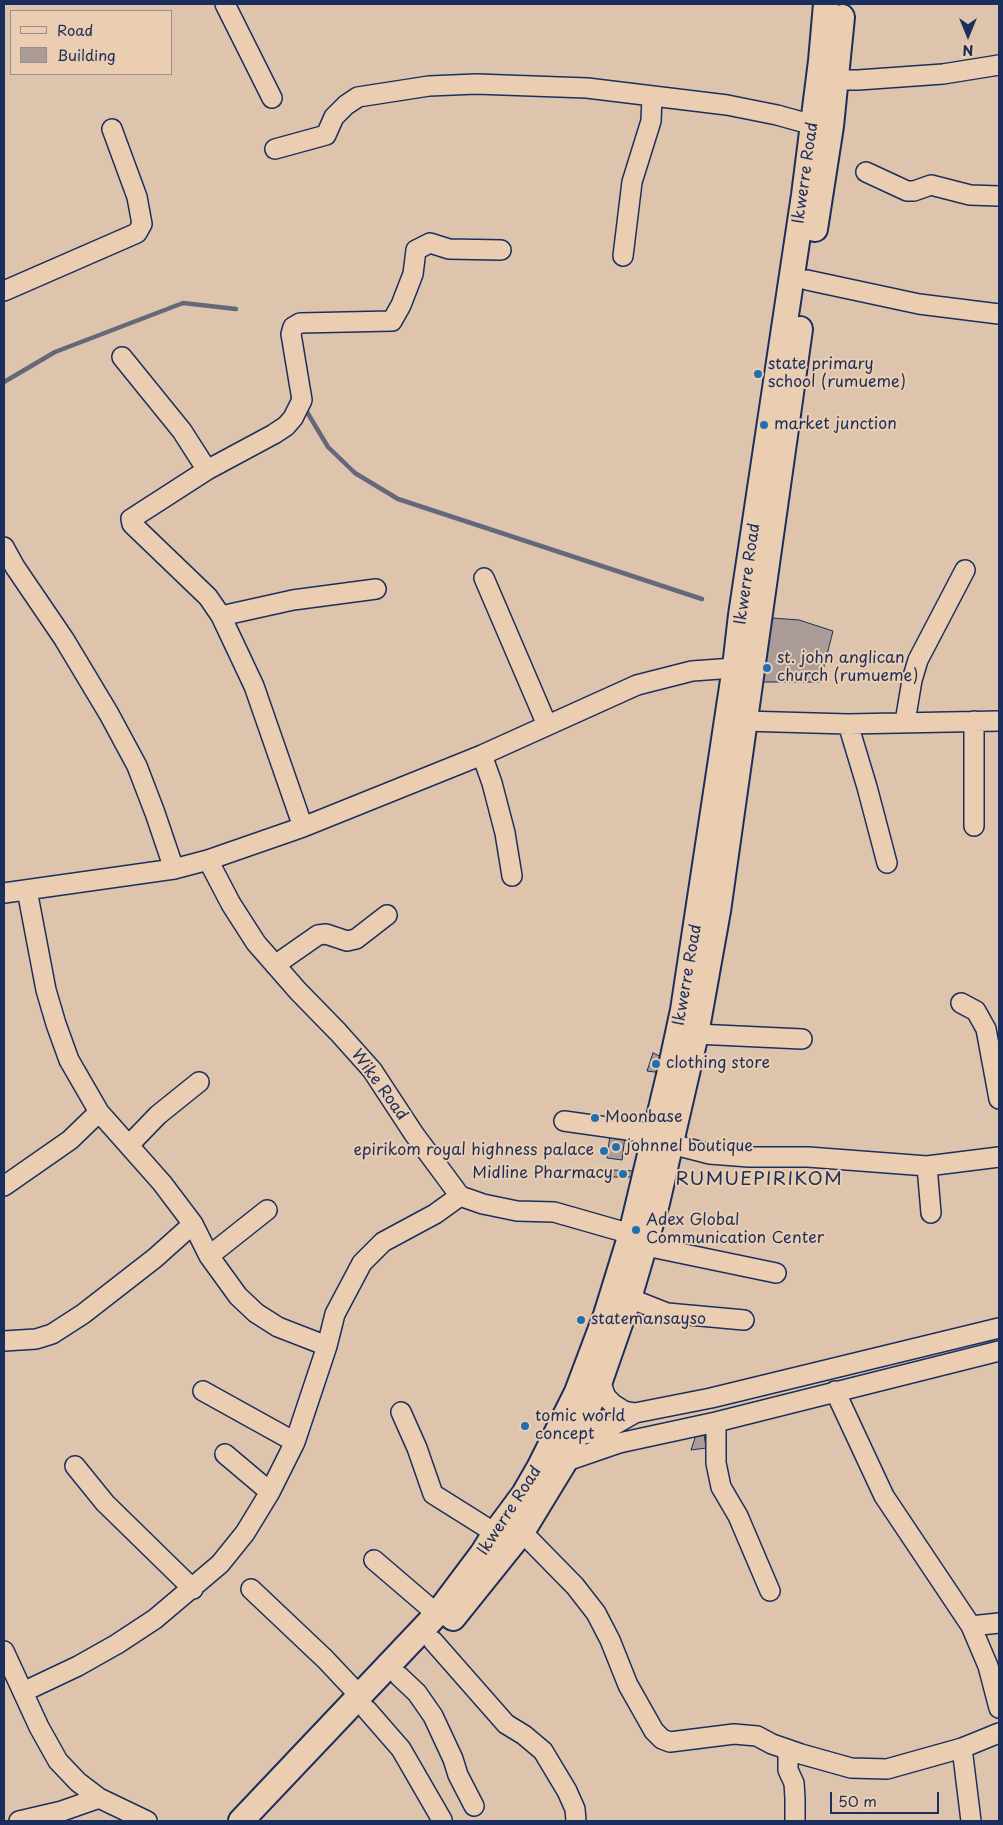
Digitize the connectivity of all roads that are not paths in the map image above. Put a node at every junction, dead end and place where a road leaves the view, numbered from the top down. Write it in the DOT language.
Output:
graph roads {
  1 [pos="225,4"];
  2 [pos="826,4"];
  3 [pos="842,4"];
  4 [pos="999,65"];
  5 [pos="836,80"];
  6 [pos="652,97"];
  7 [pos="272,98"];
  8 [pos="813,125"];
  9 [pos="112,129"];
  10 [pos="275,149"];
  11 [pos="866,172"];
  12 [pos="999,196"];
  13 [pos="501,250"];
  14 [pos="623,256"];
  15 [pos="807,280"];
  16 [pos="4,291"];
  17 [pos="999,314"];
  18 [pos="122,357"];
  19 [pos="208,470"];
  20 [pos="4,547"];
  21 [pos="965,570"];
  22 [pos="484,578"];
  23 [pos="376,589"];
  24 [pos="221,616"];
  25 [pos="743,666"];
  26 [pos="736,719"];
  27 [pos="974,721"];
  28 [pos="999,721"];
  29 [pos="906,722"];
  30 [pos="848,724"];
  31 [pos="547,725"];
  32 [pos="482,754"];
  33 [pos="974,826"];
  34 [pos="303,827"];
  35 [pos="208,860"];
  36 [pos="887,863"];
  37 [pos="174,869"];
  38 [pos="512,876"];
  39 [pos="27,890"];
  40 [pos="4,893"];
  41 [pos="387,915"];
  42 [pos="275,965"];
  43 [pos="961,1003"];
  44 [pos="696,1034"];
  45 [pos="802,1039"];
  46 [pos="199,1082"];
  47 [pos="999,1099"];
  48 [pos="99,1112"];
  49 [pos="564,1121"];
  50 [pos="663,1139"];
  51 [pos="129,1145"];
  52 [pos="999,1157"];
  53 [pos="927,1166"];
  54 [pos="4,1186"];
  55 [pos="460,1196"];
  56 [pos="267,1210"];
  57 [pos="931,1213"];
  58 [pos="193,1224"];
  59 [pos="638,1240"];
  60 [pos="209,1256"];
  61 [pos="776,1273"];
  62 [pos="629,1298"];
  63 [pos="744,1320"];
  64 [pos="999,1328"];
  65 [pos="4,1340"];
  66 [pos="327,1346"];
  67 [pos="999,1351"];
  68 [pos="600,1381"];
  69 [pos="203,1391"];
  70 [pos="834,1391"];
  71 [pos="577,1392"];
  72 [pos="401,1412"];
  73 [pos="635,1413"];
  74 [pos="716,1422"];
  75 [pos="577,1431"];
  76 [pos="295,1442"];
  77 [pos="619,1443"];
  78 [pos="224,1454"];
  79 [pos="564,1463"];
  80 [pos="75,1466"];
  81 [pos="539,1468"];
  82 [pos="270,1492"];
  83 [pos="522,1532"];
  84 [pos="495,1533"];
  85 [pos="374,1560"];
  86 [pos="193,1589"];
  87 [pos="251,1589"];
  88 [pos="770,1591"];
  89 [pos="437,1614"];
  90 [pos="999,1623"];
  91 [pos="971,1626"];
  92 [pos="433,1641"];
  93 [pos="4,1652"];
  94 [pos="399,1676"];
  95 [pos="14,1686"];
  96 [pos="363,1703"];
  97 [pos="999,1708"];
  98 [pos="999,1733"];
  99 [pos="962,1748"];
  100 [pos="788,1750"];
  101 [pos="99,1798"];
  102 [pos="474,1806"];
  103 [pos="442,1820"];
  104 [pos="19,1821"];
  105 [pos="147,1821"];
  106 [pos="241,1821"];
  107 [pos="262,1821"];
  108 [pos="576,1821"];
  109 [pos="795,1821"];
  110 [pos="971,1821"];
  1 -- 7 [label="street"];
  2 -- 8 [label="main road, Ikwerre Road"];
  3 -- 5 [label="main road, Ikwerre Road"];
  4 -- 5 [label="street"];
  5 -- 15 [label="main road, Ikwerre Road"];
  6 -- 8 [label="street"];
  6 -- 10 [label="street"];
  6 -- 14 [label="street"];
  8 -- 25 [label="main road, Ikwerre Road"];
  9 -- 16 [label="street"];
  11 -- 12 [label="street"];
  13 -- 19 [label="street"];
  15 -- 17 [label="street"];
  15 -- 25 [label="main road, Ikwerre Road"];
  18 -- 19 [label="street"];
  19 -- 24 [label="street"];
  20 -- 37 [label="street"];
  21 -- 29 [label="street"];
  22 -- 31 [label="street"];
  23 -- 24 [label="street"];
  24 -- 34 [label="street"];
  25 -- 26 [label="main road, Ikwerre Road"];
  25 -- 31 [label="street"];
  26 -- 30 [label="street"];
  26 -- 44 [label="main road, Ikwerre Road"];
  26 -- 50 [label="main road, Ikwerre Road"];
  27 -- 28 [label="street"];
  27 -- 29 [label="street"];
  27 -- 33 [label="street"];
  29 -- 30 [label="street"];
  30 -- 36 [label="street"];
  31 -- 32 [label="street"];
  32 -- 34 [label="street"];
  32 -- 38 [label="street"];
  34 -- 35 [label="street"];
  35 -- 37 [label="street"];
  35 -- 42 [label="street, Wike Road"];
  37 -- 39 [label="street"];
  39 -- 40 [label="street"];
  39 -- 48 [label="street"];
  41 -- 42 [label="street"];
  42 -- 55 [label="street, Wike Road"];
  43 -- 47 [label="street"];
  44 -- 45 [label="street"];
  44 -- 50 [label="main road, Ikwerre Road"];
  46 -- 51 [label="street"];
  48 -- 51 [label="street"];
  48 -- 54 [label="street"];
  49 -- 50 [label="street"];
  50 -- 53 [label="street"];
  50 -- 59 [label="main road, Ikwerre Road"];
  51 -- 58 [label="street"];
  52 -- 53 [label="street"];
  53 -- 57 [label="street"];
  55 -- 59 [label="street"];
  55 -- 66 [label="street"];
  56 -- 60 [label="street"];
  58 -- 60 [label="street"];
  58 -- 65 [label="street"];
  59 -- 61 [label="street"];
  59 -- 62 [label="main road, Ikwerre Road"];
  59 -- 71 [label="main road, Ikwerre Road"];
  60 -- 66 [label="street"];
  62 -- 63 [label="street"];
  62 -- 68 [label="main road, Ikwerre Road"];
  64 -- 73 [label="street"];
  66 -- 76 [label="street"];
  67 -- 70 [label="street"];
  68 -- 73 [label="street"];
  68 -- 75 [label="main road, Ikwerre Road"];
  69 -- 76 [label="street"];
  70 -- 74 [label="street"];
  70 -- 91 [label="street"];
  71 -- 75 [label="main road, Ikwerre Road"];
  71 -- 75 [label="street"];
  72 -- 84 [label="street"];
  73 -- 75 [label="street"];
  74 -- 77 [label="street"];
  74 -- 88 [label="street"];
  75 -- 77 [label="street"];
  75 -- 79 [label="main road, Ikwerre Road"];
  75 -- 81 [label="main road, Ikwerre Road"];
  76 -- 82 [label="street"];
  77 -- 79 [label="street"];
  78 -- 82 [label="street"];
  79 -- 81 [label="street"];
  79 -- 83 [label="main road, Ikwerre Road"];
  80 -- 86 [label="street"];
  81 -- 84 [label="main road, Ikwerre Road"];
  82 -- 86 [label="street"];
  83 -- 92 [label="main road, Ikwerre Road"];
  83 -- 100 [label="street"];
  84 -- 89 [label="main road, Ikwerre Road"];
  85 -- 89 [label="street"];
  86 -- 95 [label="street"];
  87 -- 96 [label="street"];
  89 -- 96 [label="main road, Ikwerre Road"];
  90 -- 91 [label="street"];
  91 -- 97 [label="street"];
  92 -- 94 [label="main road, Ikwerre Road"];
  92 -- 108 [label="street"];
  93 -- 95 [label="street"];
  94 -- 96 [label="main road, Ikwerre Road"];
  94 -- 102 [label="street"];
  95 -- 101 [label="street"];
  96 -- 103 [label="street"];
  96 -- 106 [label="main road, Ikwerre Road"];
  96 -- 107 [label="main road, Ikwerre Road"];
  98 -- 99 [label="street"];
  99 -- 100 [label="street"];
  99 -- 110 [label="street"];
  100 -- 109 [label="street"];
  101 -- 104 [label="street"];
  101 -- 105 [label="street"];
}
